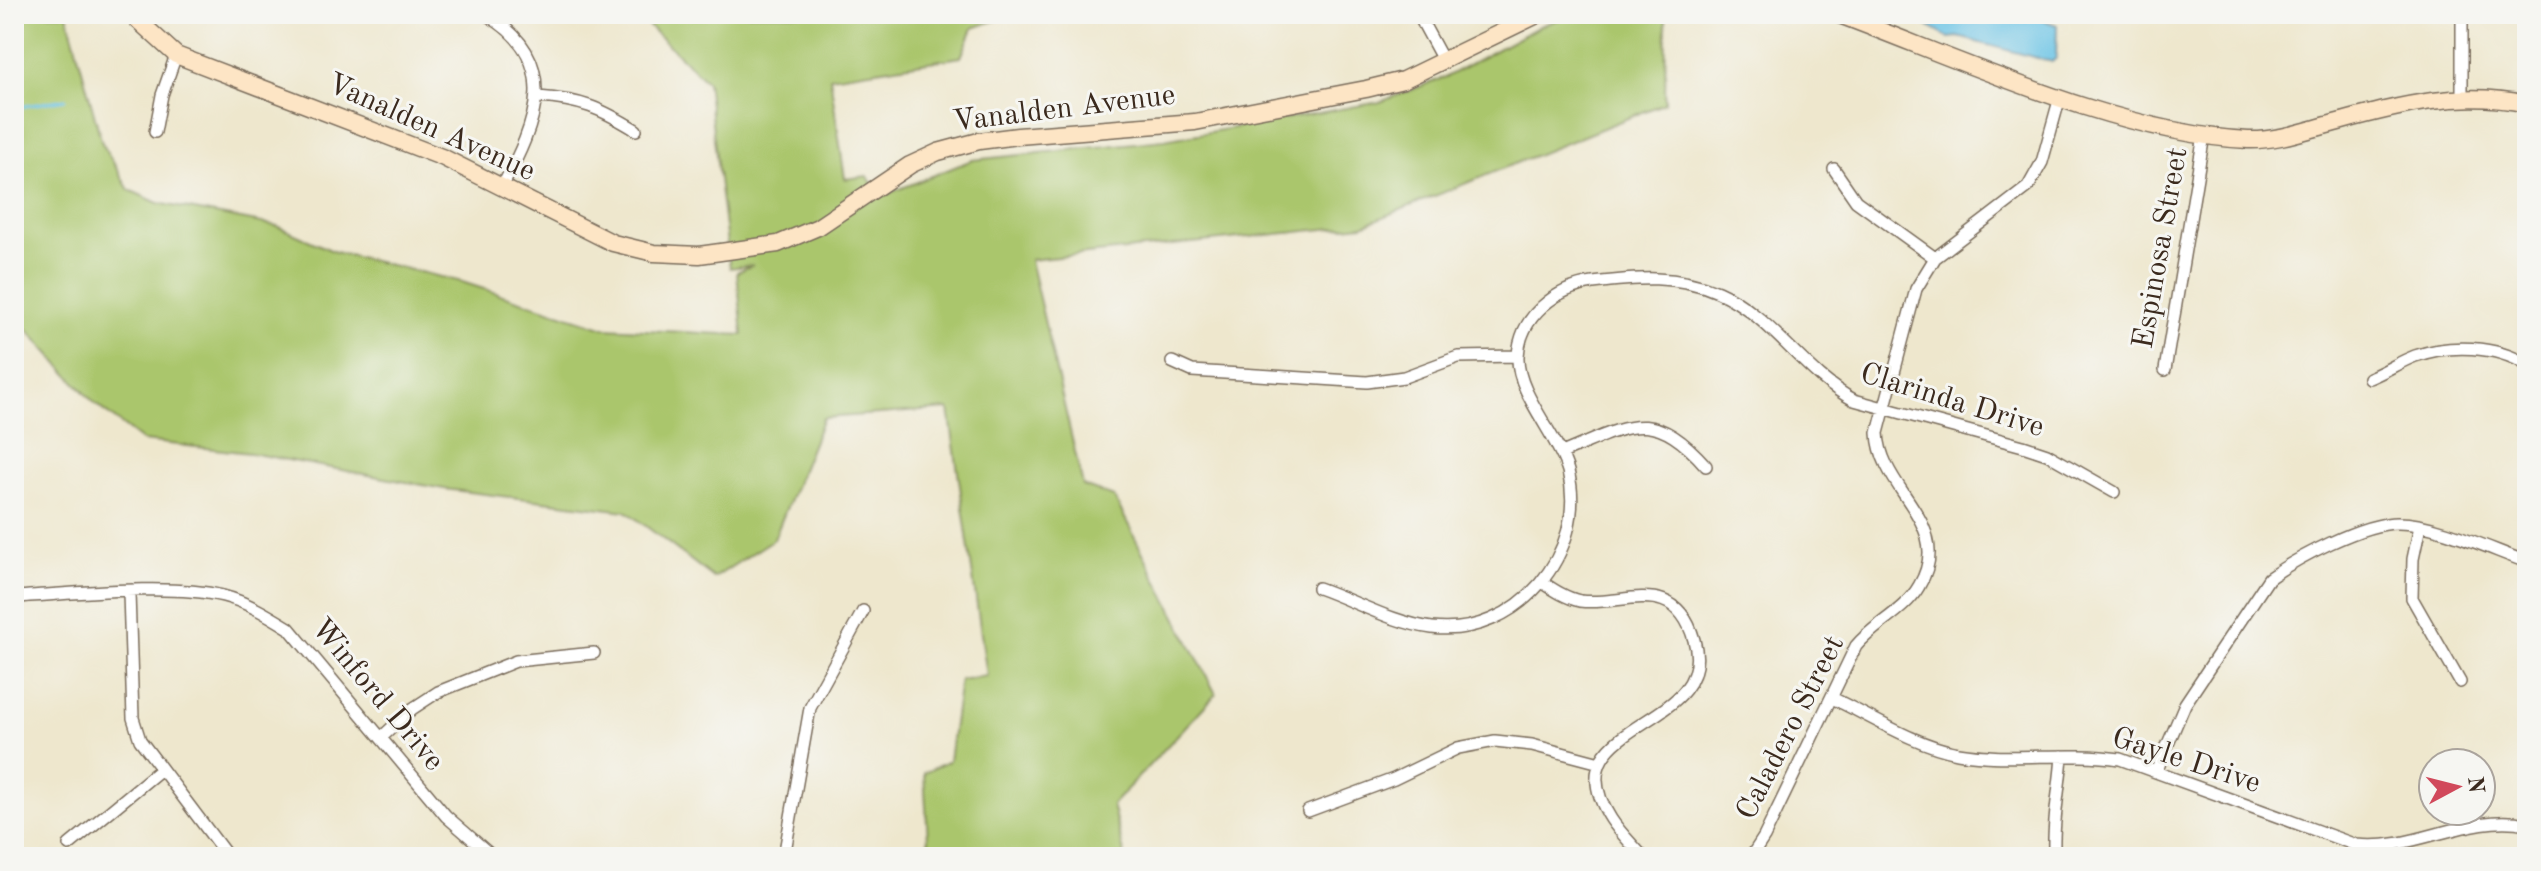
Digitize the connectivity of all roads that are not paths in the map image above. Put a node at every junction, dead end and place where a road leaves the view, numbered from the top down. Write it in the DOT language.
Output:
graph roads {
  1 [pos="131,14"];
  2 [pos="485,14"];
  3 [pos="1418,14"];
  4 [pos="1539,14"];
  5 [pos="1837,14"];
  6 [pos="2462,14"];
  7 [pos="176,55"];
  8 [pos="1444,62"];
  9 [pos="2462,96"];
  10 [pos="538,97"];
  11 [pos="2060,97"];
  12 [pos="2527,104"];
  13 [pos="636,130"];
  14 [pos="155,132"];
  15 [pos="2204,135"];
  16 [pos="1834,169"];
  17 [pos="502,187"];
  18 [pos="1935,258"];
  19 [pos="1518,356"];
  20 [pos="1172,362"];
  21 [pos="2527,365"];
  22 [pos="2165,370"];
  23 [pos="2369,378"];
  24 [pos="1885,409"];
  25 [pos="1562,453"];
  26 [pos="1706,466"];
  27 [pos="2114,492"];
  28 [pos="2420,526"];
  29 [pos="2527,562"];
  30 [pos="1542,582"];
  31 [pos="1318,588"];
  32 [pos="129,593"];
  33 [pos="14,597"];
  34 [pos="863,611"];
  35 [pos="594,653"];
  36 [pos="2460,682"];
  37 [pos="1832,698"];
  38 [pos="383,736"];
  39 [pos="2062,756"];
  40 [pos="1600,763"];
  41 [pos="160,770"];
  42 [pos="2156,772"];
  43 [pos="1308,811"];
  44 [pos="2527,824"];
  45 [pos="69,845"];
  46 [pos="2054,848"];
  47 [pos="228,857"];
  48 [pos="493,857"];
  49 [pos="784,857"];
  50 [pos="1643,857"];
  51 [pos="1751,857"];
  1 -- 7 [label="main road, Vanalden Avenue"];
  2 -- 10 [label="street"];
  3 -- 8 [label="street"];
  4 -- 8 [label="main road, Vanalden Avenue"];
  5 -- 11 [label="main road"];
  6 -- 9 [label="street"];
  7 -- 14 [label="street"];
  7 -- 17 [label="main road, Vanalden Avenue"];
  8 -- 17 [label="main road, Vanalden Avenue"];
  9 -- 12 [label="main road"];
  9 -- 15 [label="main road"];
  10 -- 13 [label="street"];
  10 -- 17 [label="street"];
  11 -- 15 [label="main road"];
  11 -- 18 [label="street, Caladero Street"];
  15 -- 22 [label="street, Espinosa Street"];
  16 -- 18 [label="street"];
  18 -- 24 [label="street, Caladero Street"];
  19 -- 20 [label="street"];
  19 -- 24 [label="street, Clarinda Drive"];
  19 -- 25 [label="street"];
  21 -- 23 [label="street"];
  24 -- 27 [label="street, Clarinda Drive"];
  24 -- 37 [label="street, Caladero Street"];
  25 -- 26 [label="street"];
  25 -- 30 [label="street"];
  28 -- 29 [label="street"];
  28 -- 36 [label="street"];
  28 -- 42 [label="street"];
  30 -- 31 [label="street"];
  30 -- 40 [label="street"];
  32 -- 33 [label="street, Winford Drive"];
  32 -- 38 [label="street, Winford Drive"];
  32 -- 41 [label="street"];
  34 -- 49 [label="street"];
  35 -- 38 [label="street"];
  37 -- 39 [label="street, Gayle Drive"];
  37 -- 51 [label="street, Caladero Street"];
  38 -- 48 [label="street, Winford Drive"];
  39 -- 42 [label="street, Gayle Drive"];
  39 -- 46 [label="street"];
  40 -- 43 [label="street"];
  40 -- 50 [label="street"];
  41 -- 45 [label="street"];
  41 -- 47 [label="street"];
  42 -- 44 [label="street, Gayle Drive"];
}
